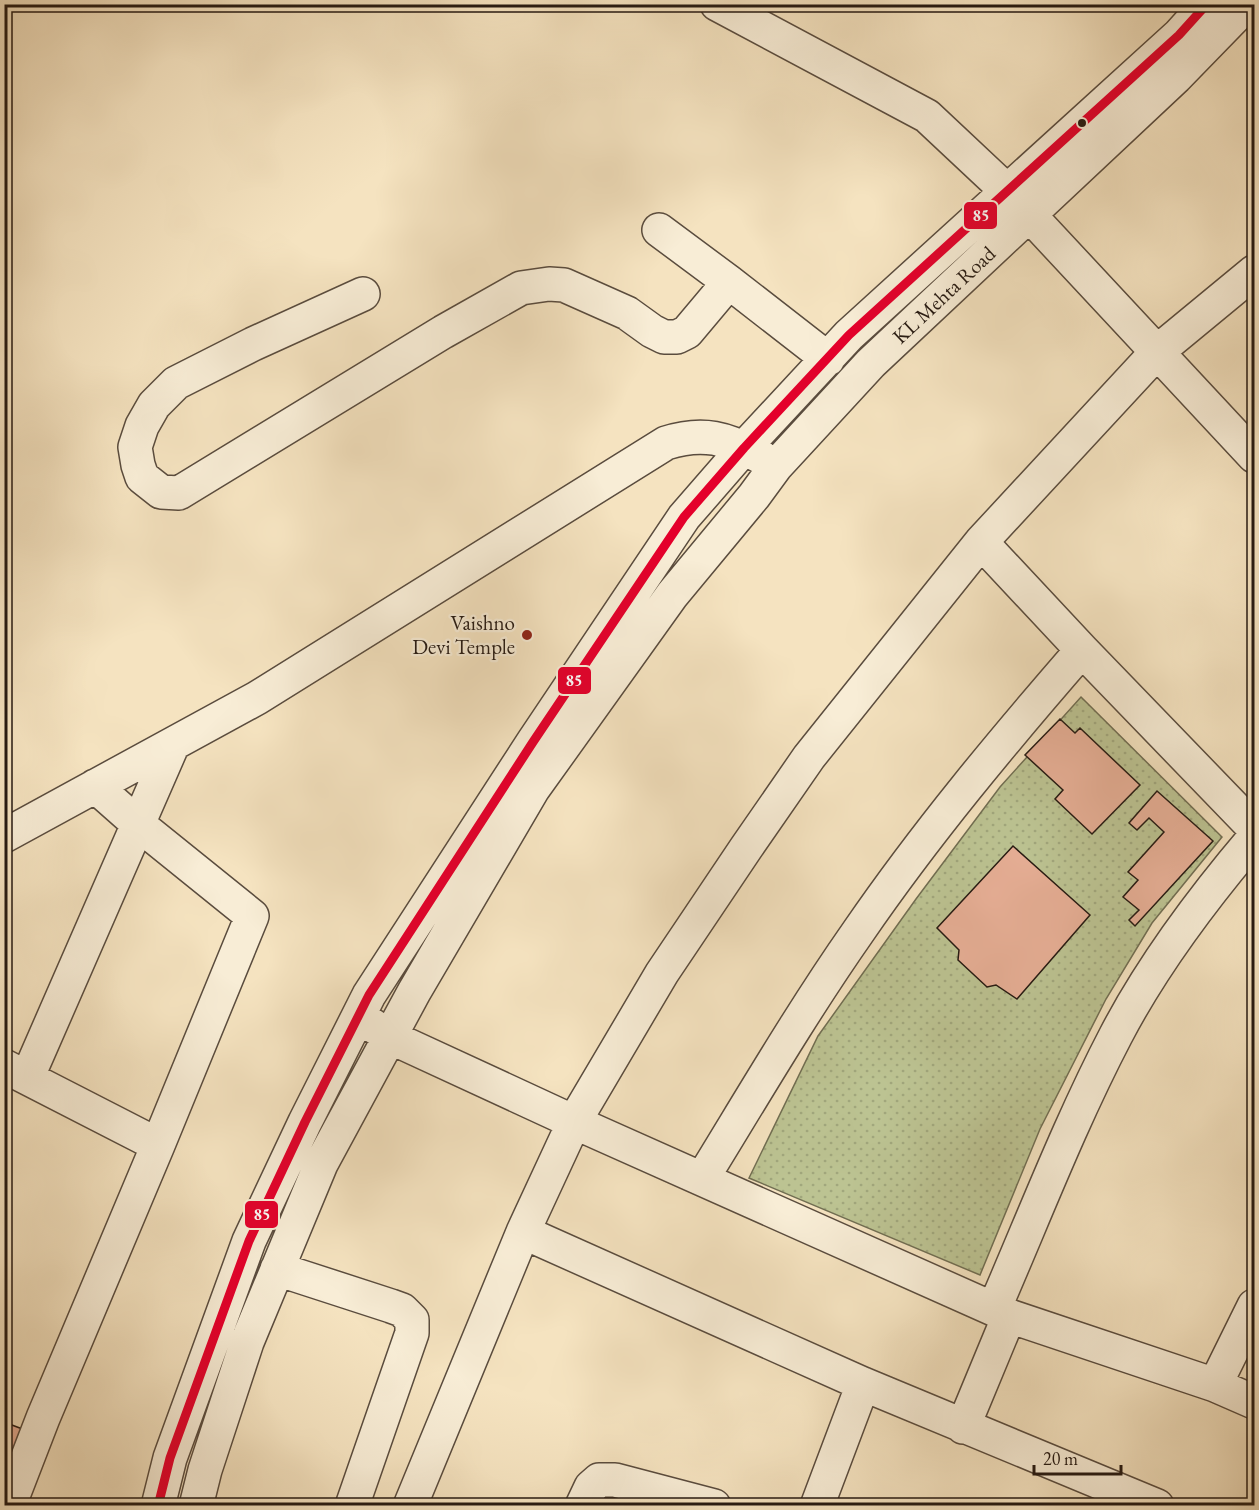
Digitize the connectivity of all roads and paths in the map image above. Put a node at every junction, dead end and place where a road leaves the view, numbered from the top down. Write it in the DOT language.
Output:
graph roads {
  1 [pos="717,4"];
  2 [pos="1207,4"];
  3 [pos="1247,4"];
  4 [pos="1188,45"];
  5 [pos="1007,191"];
  6 [pos="1029,214"];
  7 [pos="659,230"];
  8 [pos="1254,272"];
  9 [pos="729,282"];
  10 [pos="363,294"];
  11 [pos="1157,352"];
  12 [pos="828,359"];
  13 [pos="744,448"];
  14 [pos="1254,456"];
  15 [pos="776,466"];
  16 [pos="981,542"];
  17 [pos="1082,650"];
  18 [pos="173,744"];
  19 [pos="95,786"];
  20 [pos="138,824"];
  21 [pos="1254,828"];
  22 [pos="4,836"];
  23 [pos="1254,838"];
  24 [pos="358,1016"];
  25 [pos="390,1037"];
  26 [pos="16,1071"];
  27 [pos="574,1122"];
  28 [pos="158,1145"];
  29 [pos="702,1179"];
  30 [pos="523,1232"];
  31 [pos="277,1269"];
  32 [pos="1254,1306"];
  33 [pos="1002,1312"];
  34 [pos="863,1384"];
  35 [pos="1215,1385"];
  36 [pos="1254,1402"];
  37 [pos="963,1427"];
  38 [pos="9,1506"];
  39 [pos="158,1506"];
  40 [pos="196,1506"];
  41 [pos="352,1506"];
  42 [pos="410,1506"];
  43 [pos="582,1506"];
  44 [pos="714,1506"];
  45 [pos="817,1506"];
  46 [pos="1157,1506"];
  1 -- 5 [label="street"];
  2 -- 4 [label="street, KL Mehta Road"];
  3 -- 4 [label="street, KL Mehta Road"];
  4 -- 5 [label="street, KL Mehta Road"];
  4 -- 6 [label="street, KL Mehta Road"];
  5 -- 6 [label="street"];
  5 -- 12 [label="street, KL Mehta Road"];
  6 -- 11 [label="street"];
  6 -- 15 [label="street, KL Mehta Road"];
  7 -- 9 [label="street"];
  8 -- 11 [label="street"];
  9 -- 10 [label="street"];
  9 -- 12 [label="street"];
  11 -- 14 [label="street"];
  11 -- 16 [label="street"];
  12 -- 13 [label="street, KL Mehta Road"];
  13 -- 15 [label="street"];
  13 -- 18 [label="street"];
  13 -- 24 [label="street, KL Mehta Road"];
  15 -- 25 [label="street, KL Mehta Road"];
  16 -- 17 [label="street"];
  16 -- 27 [label="street"];
  17 -- 21 [label="street"];
  17 -- 29 [label="street"];
  18 -- 19 [label="street"];
  18 -- 20 [label="street"];
  19 -- 20 [label="street"];
  19 -- 22 [label="street"];
  20 -- 26 [label="street"];
  20 -- 28 [label="street"];
  23 -- 33 [label="street"];
  24 -- 25 [label="street"];
  24 -- 39 [label="street, KL Mehta Road"];
  25 -- 27 [label="street"];
  25 -- 31 [label="street, KL Mehta Road"];
  26 -- 28 [label="street"];
  27 -- 29 [label="street"];
  27 -- 30 [label="street"];
  28 -- 38 [label="street"];
  29 -- 33 [label="street"];
  30 -- 34 [label="street"];
  30 -- 42 [label="street"];
  31 -- 40 [label="street, KL Mehta Road"];
  31 -- 41 [label="street"];
  32 -- 35 [label="street"];
  33 -- 35 [label="street"];
  33 -- 37 [label="street"];
  34 -- 37 [label="street"];
  34 -- 45 [label="street"];
  35 -- 36 [label="street"];
  37 -- 46 [label="street"];
  43 -- 44 [label="street"];
}
